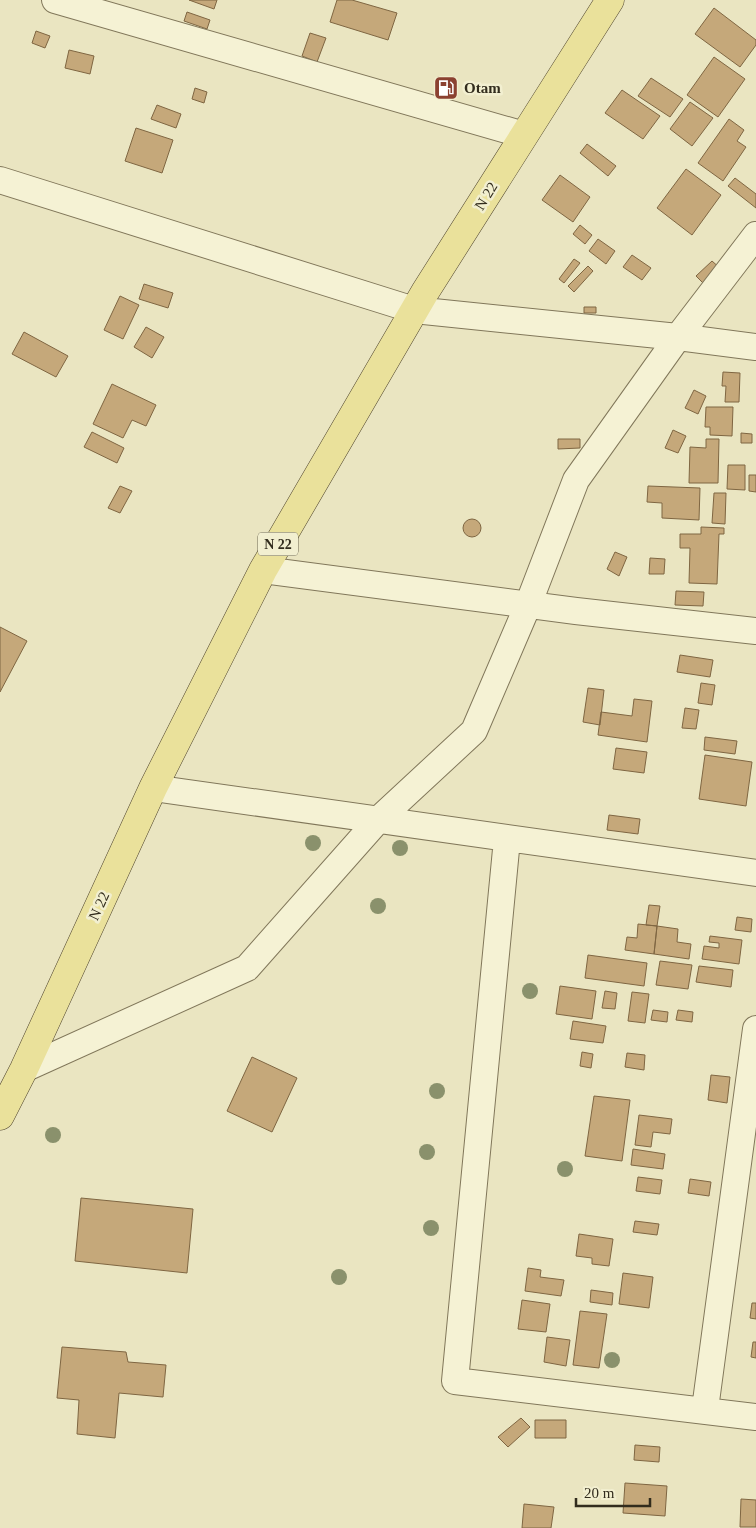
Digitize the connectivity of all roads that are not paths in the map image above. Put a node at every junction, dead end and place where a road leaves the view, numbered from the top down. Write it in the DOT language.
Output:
graph roads {
  1 [pos="55,0"];
  2 [pos="610,0"];
  3 [pos="524,135"];
  4 [pos="0,180"];
  5 [pos="756,235"];
  6 [pos="414,310"];
  7 [pos="678,337"];
  8 [pos="756,347"];
  9 [pos="263,570"];
  10 [pos="528,605"];
  11 [pos="756,631"];
  12 [pos="153,788"];
  13 [pos="378,820"];
  14 [pos="507,839"];
  15 [pos="756,873"];
  16 [pos="756,1028"];
  17 [pos="24,1069"];
  18 [pos="0,1116"];
  19 [pos="705,1409"];
  20 [pos="756,1417"];
  1 -- 3 [label="street"];
  2 -- 3 [label="main road, N 22 / N 22"];
  3 -- 6 [label="main road, N 22 / N 22"];
  4 -- 6 [label="street"];
  5 -- 7 [label="street"];
  6 -- 7 [label="street"];
  6 -- 9 [label="main road, N 22 / N 22"];
  7 -- 8 [label="street"];
  7 -- 10 [label="street"];
  9 -- 10 [label="street"];
  9 -- 12 [label="main road, N 22 / N 22"];
  10 -- 11 [label="street"];
  10 -- 13 [label="street"];
  12 -- 13 [label="street"];
  12 -- 17 [label="main road, N 22 / N 22"];
  13 -- 14 [label="street"];
  13 -- 17 [label="street"];
  14 -- 15 [label="street"];
  14 -- 19 [label="street"];
  16 -- 19 [label="street"];
  17 -- 18 [label="main road, N 22 / N 22"];
  19 -- 20 [label="street"];
}
